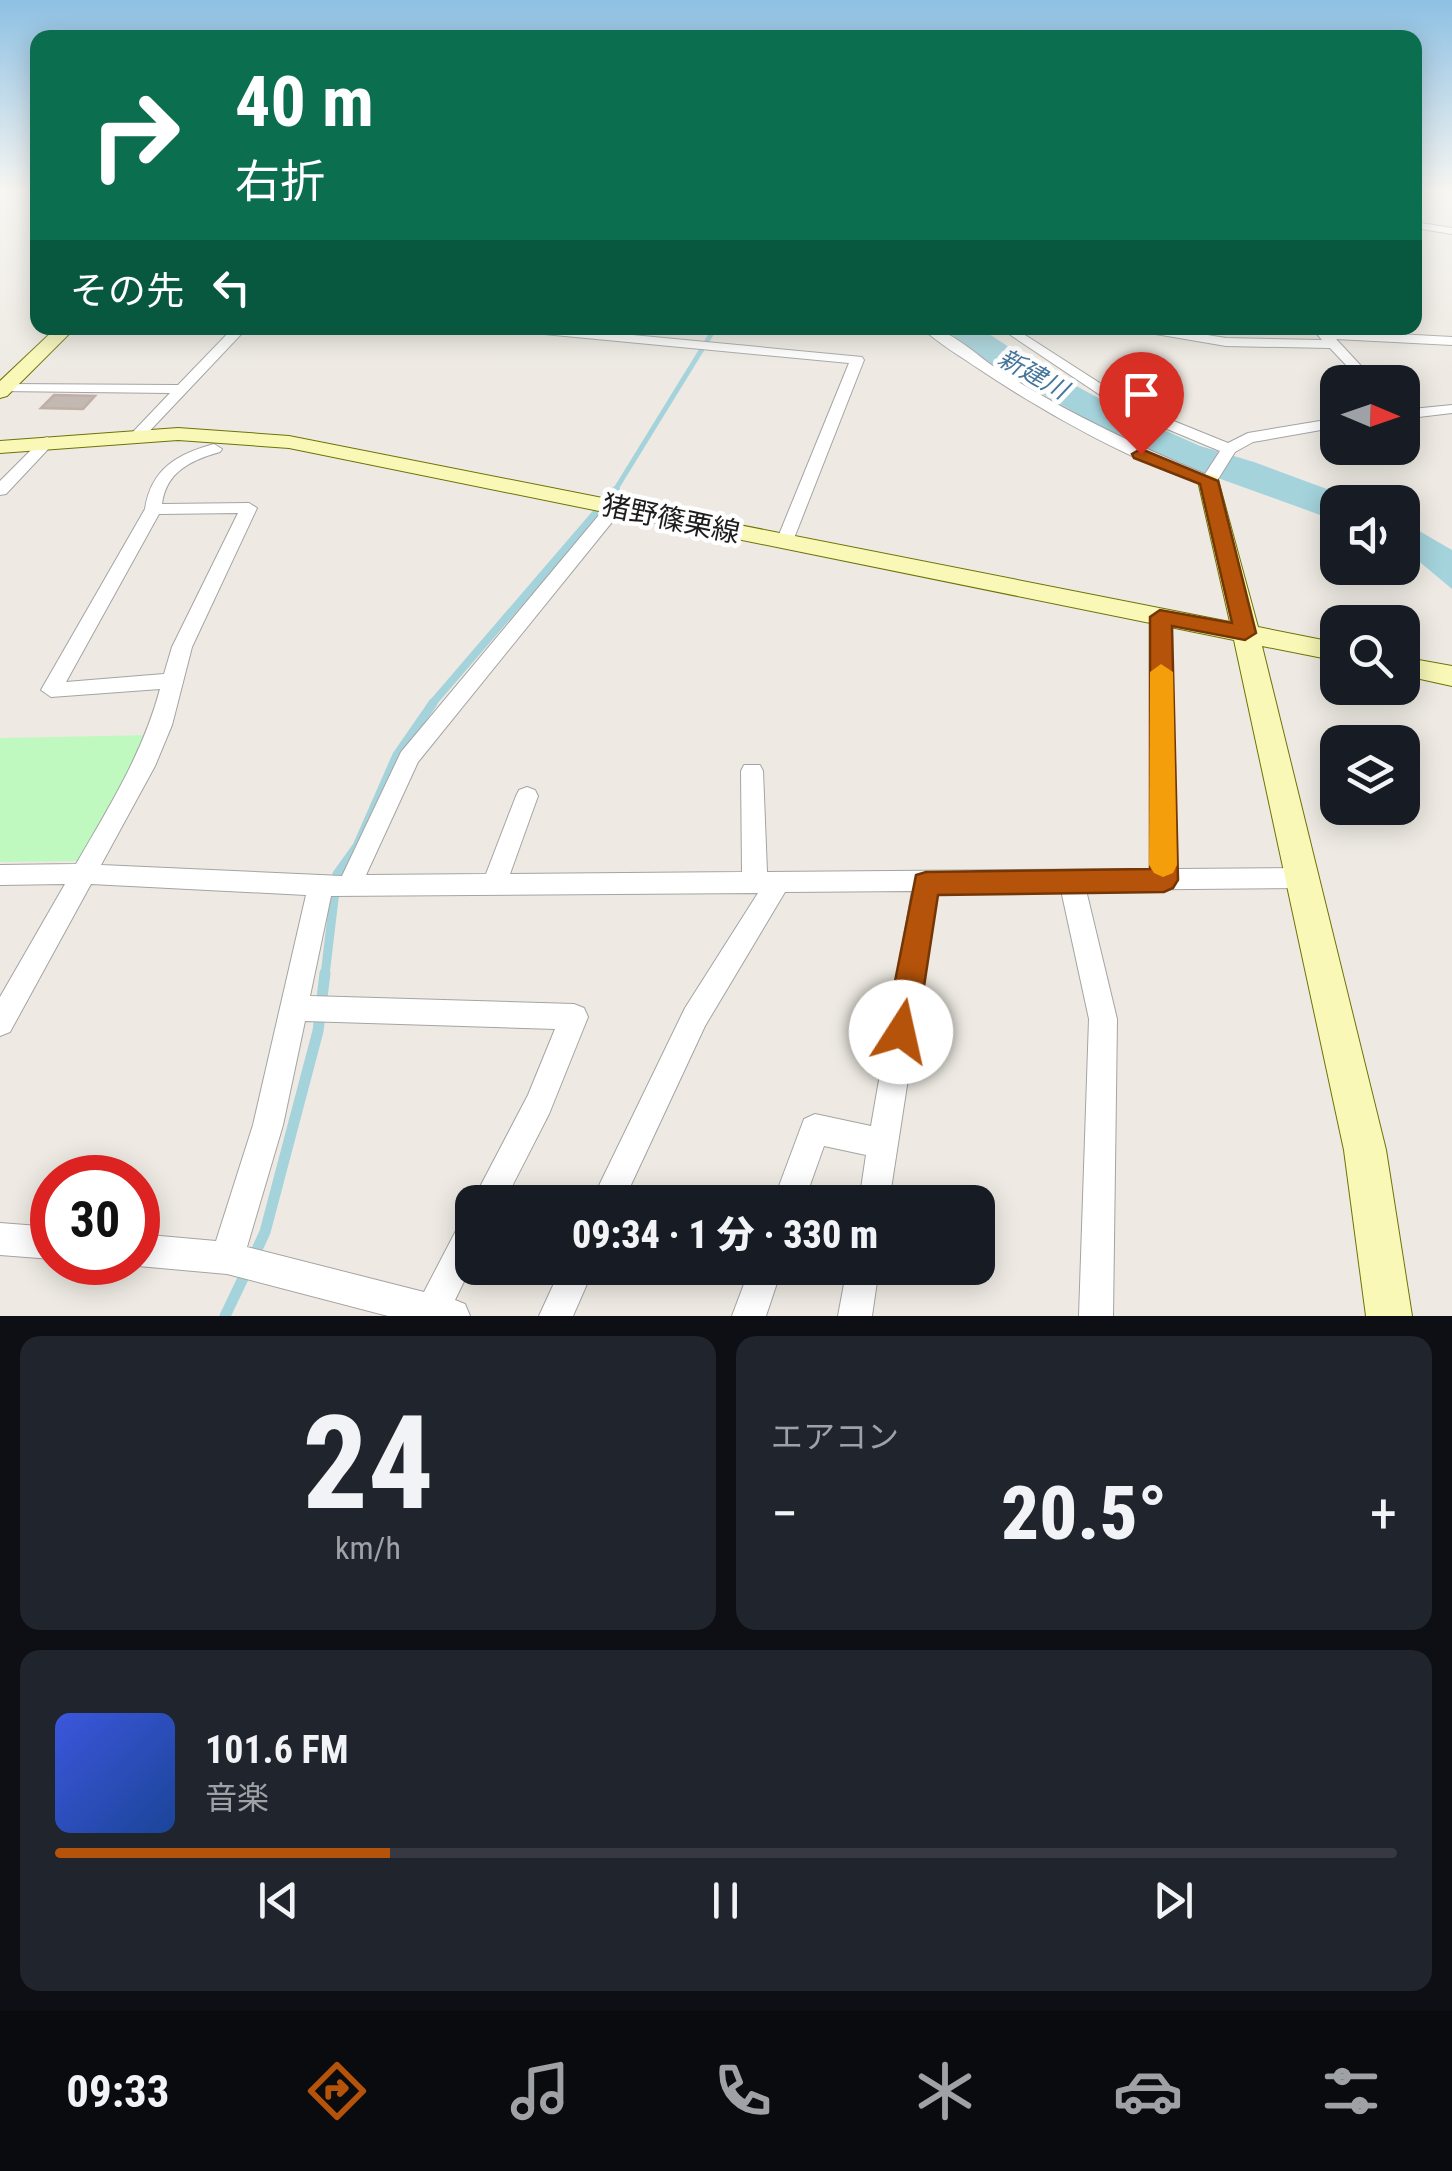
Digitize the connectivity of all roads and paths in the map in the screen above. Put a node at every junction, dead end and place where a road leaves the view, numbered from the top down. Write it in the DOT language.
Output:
graph roads {
  1 [pos="59,335"];
  2 [pos="233,335"];
  3 [pos="597,335"];
  4 [pos="940,335"];
  5 [pos="1017,335"];
  6 [pos="1185,335"];
  7 [pos="1325,335"];
  8 [pos="1452,341"];
  9 [pos="1352,365"];
  10 [pos="182,389"];
  11 [pos="2,390"];
  12 [pos="1452,409"];
  13 [pos="1420,413"];
  14 [pos="1320,425"];
  15 [pos="138,434"];
  16 [pos="46,442"];
  17 [pos="0,447"];
  18 [pos="214,449"];
  19 [pos="1229,449"];
  20 [pos="1209,481"];
  21 [pos="0,490"];
  22 [pos="614,507"];
  23 [pos="153,509"];
  24 [pos="786,542"];
  25 [pos="1160,617"];
  26 [pos="1245,633"];
  27 [pos="1320,648"];
  28 [pos="1420,670"];
  29 [pos="1452,676"];
  30 [pos="172,681"];
  31 [pos="752,771"];
  32 [pos="527,796"];
  33 [pos="86,874"];
  34 [pos="0,875"];
  35 [pos="1305,878"];
  36 [pos="1164,880"];
  37 [pos="1072,882"];
  38 [pos="926,883"];
  39 [pos="766,884"];
  40 [pos="321,886"];
  41 [pos="348,886"];
  42 [pos="494,886"];
  43 [pos="296,1008"];
  44 [pos="0,1024"];
  45 [pos="883,1144"];
  46 [pos="497,1185"];
  47 [pos="615,1185"];
  48 [pos="796,1185"];
  49 [pos="877,1185"];
  50 [pos="0,1240"];
  51 [pos="30,1242"];
  52 [pos="160,1252"];
  53 [pos="227,1258"];
  54 [pos="455,1279"];
  55 [pos="570,1285"];
  56 [pos="760,1285"];
  57 [pos="860,1285"];
  58 [pos="390,1309"];
  59 [pos="443,1313"];
  60 [pos="556,1316"];
  61 [pos="749,1316"];
  62 [pos="855,1316"];
  63 [pos="1096,1316"];
  64 [pos="1389,1316"];
  1 -- 11 [label="main road"];
  2 -- 10 [label="street"];
  3 -- 24 [label="street"];
  4 -- 20 [label="street"];
  5 -- 19 [label="street"];
  6 -- 7 [label="street"];
  7 -- 8 [label="street"];
  7 -- 9 [label="street"];
  10 -- 11 [label="street"];
  10 -- 15 [label="street"];
  12 -- 13 [label="street"];
  14 -- 19 [label="street"];
  15 -- 16 [label="main road, 猪野篠栗線"];
  15 -- 22 [label="main road, 猪野篠栗線"];
  16 -- 17 [label="main road, 猪野篠栗線"];
  16 -- 21 [label="street"];
  18 -- 23 [label="street"];
  19 -- 20 [label="street"];
  20 -- 26 [label="main road"];
  22 -- 24 [label="main road, 猪野篠栗線"];
  22 -- 41 [label="street"];
  23 -- 30 [label="street"];
  23 -- 30 [label="street"];
  24 -- 25 [label="main road, 猪野篠栗線"];
  25 -- 26 [label="main road, 猪野篠栗線"];
  25 -- 36 [label="street"];
  26 -- 27 [label="main road, 猪野篠栗線"];
  26 -- 35 [label="main road"];
  28 -- 29 [label="main road"];
  30 -- 33 [label="street"];
  31 -- 39 [label="street"];
  32 -- 42 [label="street"];
  33 -- 34 [label="street"];
  33 -- 40 [label="street"];
  33 -- 44 [label="street"];
  35 -- 36 [label="street"];
  35 -- 64 [label="main road"];
  36 -- 37 [label="street"];
  37 -- 38 [label="street"];
  37 -- 63 [label="street"];
  38 -- 39 [label="street"];
  38 -- 45 [label="street"];
  39 -- 42 [label="street"];
  39 -- 47 [label="street"];
  40 -- 41 [label="street"];
  40 -- 43 [label="street"];
  41 -- 42 [label="street"];
  43 -- 46 [label="street"];
  43 -- 53 [label="street"];
  45 -- 48 [label="street"];
  45 -- 49 [label="street"];
  50 -- 51 [label="street"];
  52 -- 53 [label="street"];
  53 -- 58 [label="street"];
  54 -- 59 [label="street"];
  55 -- 60 [label="street"];
  56 -- 61 [label="street"];
  57 -- 62 [label="street"];
  58 -- 59 [label="street"];
}
